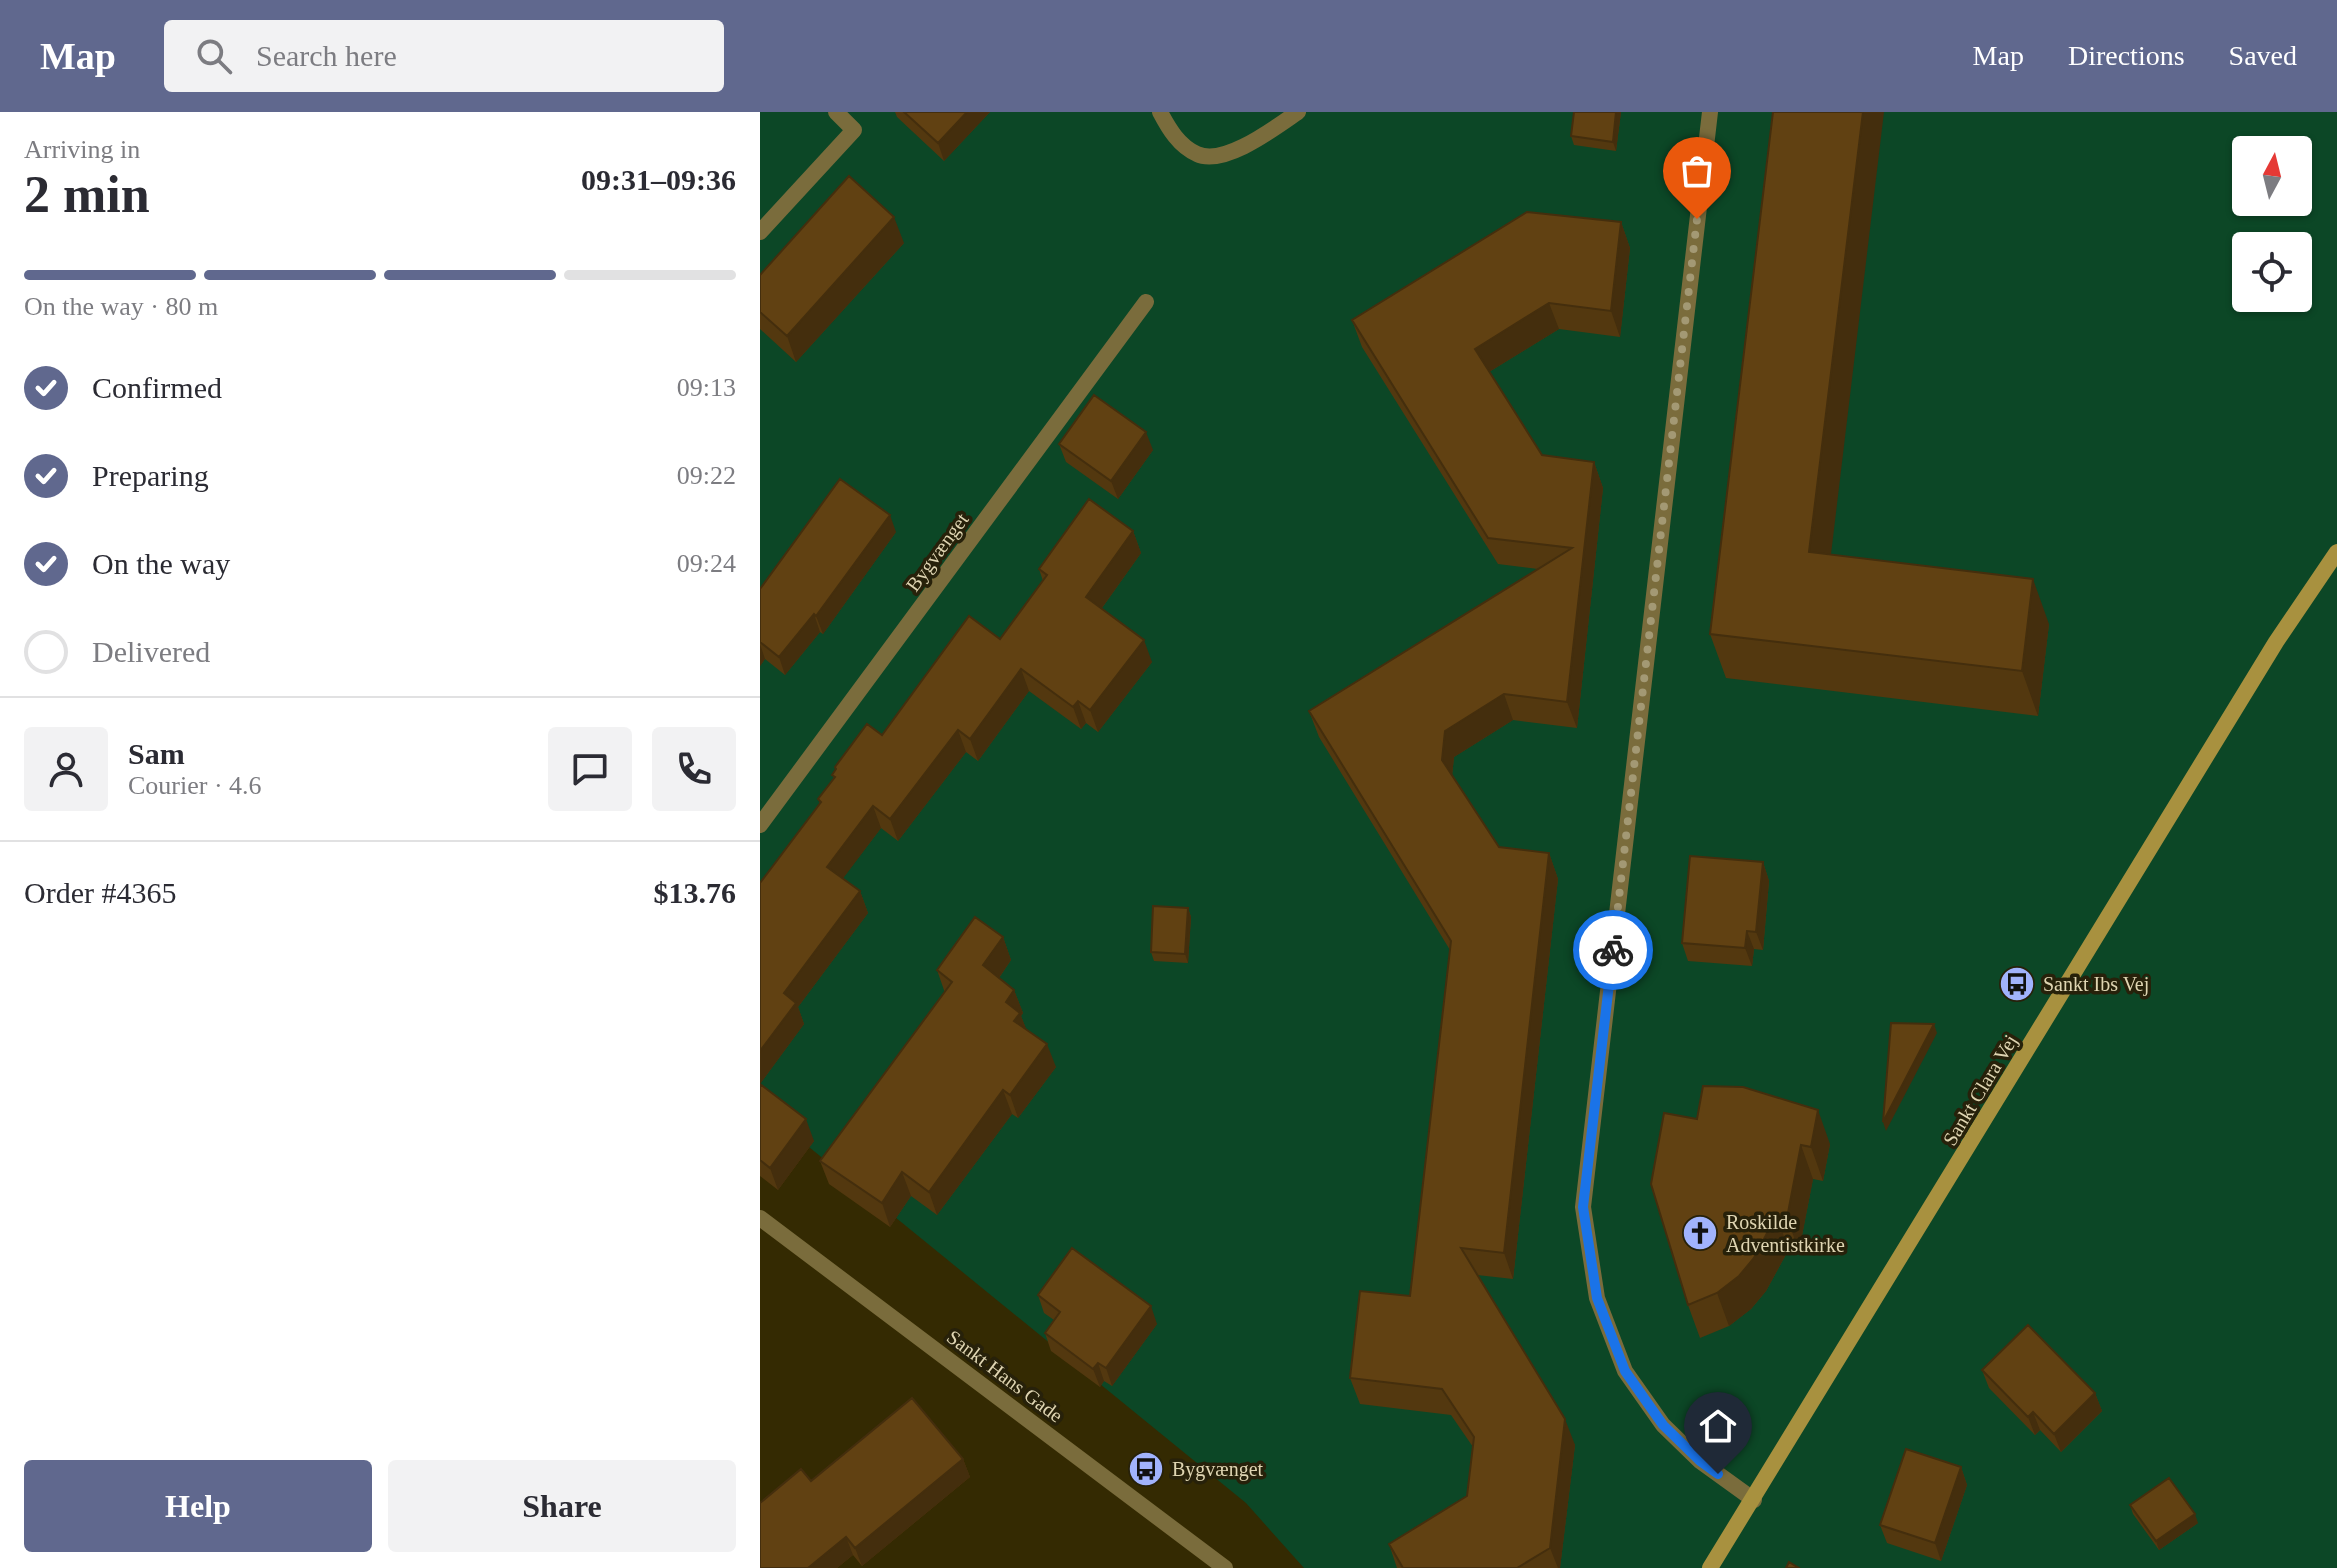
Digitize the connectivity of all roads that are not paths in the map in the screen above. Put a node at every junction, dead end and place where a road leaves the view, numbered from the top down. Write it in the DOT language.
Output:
graph roads {
  1 [pos="836,112"];
  2 [pos="1160,112"];
  3 [pos="1298,112"];
  4 [pos="1710,112"];
  5 [pos="760,232"];
  6 [pos="1146,302"];
  7 [pos="2337,552"];
  8 [pos="760,825"];
  9 [pos="760,1218"];
  10 [pos="1754,1500"];
  11 [pos="1225,1568"];
  12 [pos="1710,1568"];
  1 -- 5 [label="street"];
  2 -- 3 [label="street"];
  4 -- 10 [label="street"];
  6 -- 8 [label="street, Bygvænget"];
  7 -- 10 [label="main road, Sankt Clara Vej"];
  9 -- 11 [label="street, Sankt Hans Gade"];
  10 -- 12 [label="main road, Sankt Clara Vej"];
}
